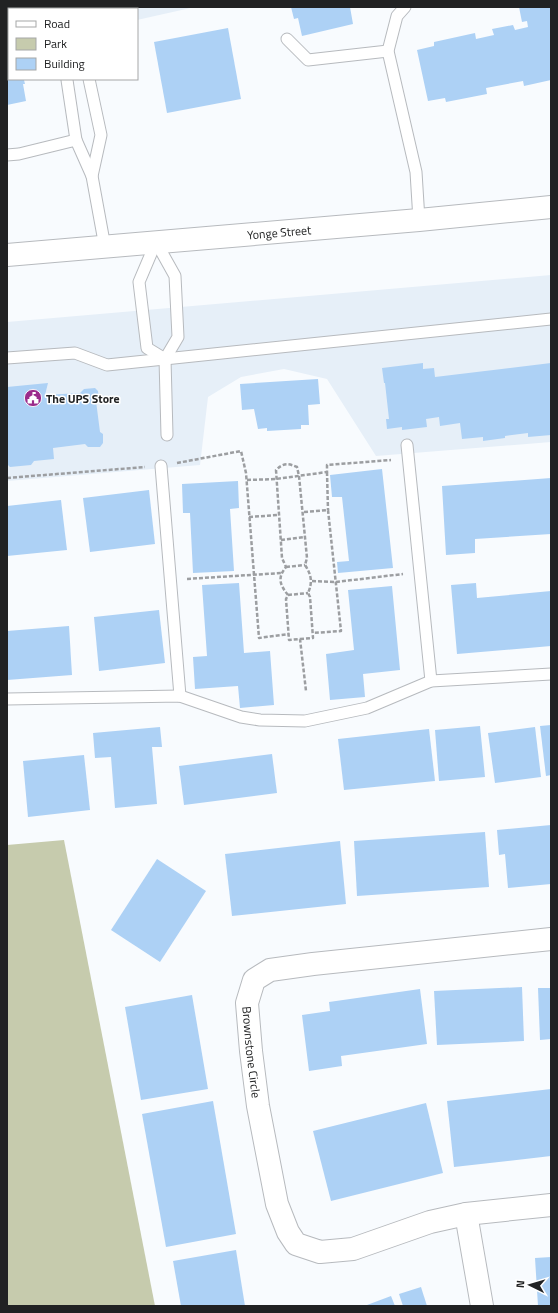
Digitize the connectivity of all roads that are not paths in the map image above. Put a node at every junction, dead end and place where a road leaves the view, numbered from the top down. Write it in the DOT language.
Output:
graph roads {
  1 [pos="405,7"];
  2 [pos="287,39"];
  3 [pos="388,51"];
  4 [pos="67,80"];
  5 [pos="89,80"];
  6 [pos="76,140"];
  7 [pos="7,155"];
  8 [pos="92,176"];
  9 [pos="551,207"];
  10 [pos="419,220"];
  11 [pos="156,242"];
  12 [pos="105,247"];
  13 [pos="7,255"];
  14 [pos="551,319"];
  15 [pos="7,358"];
  16 [pos="165,359"];
  17 [pos="167,435"];
  18 [pos="407,445"];
  19 [pos="161,466"];
  20 [pos="551,674"];
  21 [pos="431,681"];
  22 [pos="180,696"];
  23 [pos="7,699"];
  24 [pos="551,939"];
  25 [pos="551,1205"];
  26 [pos="466,1214"];
  27 [pos="482,1306"];
  1 -- 3 [label="lane"];
  2 -- 3 [label="lane"];
  3 -- 10 [label="lane"];
  4 -- 6 [label="lane"];
  5 -- 8 [label="lane"];
  6 -- 7 [label="lane"];
  6 -- 8 [label="lane"];
  8 -- 12 [label="lane"];
  9 -- 10 [label="street, Yonge Street"];
  10 -- 11 [label="street, Yonge Street"];
  11 -- 12 [label="street, Yonge Street"];
  11 -- 16 [label="lane"];
  11 -- 16 [label="lane"];
  12 -- 13 [label="street, Yonge Street"];
  14 -- 16 [label="lane"];
  15 -- 16 [label="lane"];
  16 -- 17 [label="lane"];
  18 -- 21 [label="lane"];
  19 -- 22 [label="lane"];
  20 -- 21 [label="lane"];
  21 -- 22 [label="lane"];
  22 -- 23 [label="lane"];
  24 -- 26 [label="street, Brownstone Circle"];
  25 -- 26 [label="street, Brownstone Circle"];
  26 -- 27 [label="street"];
}
